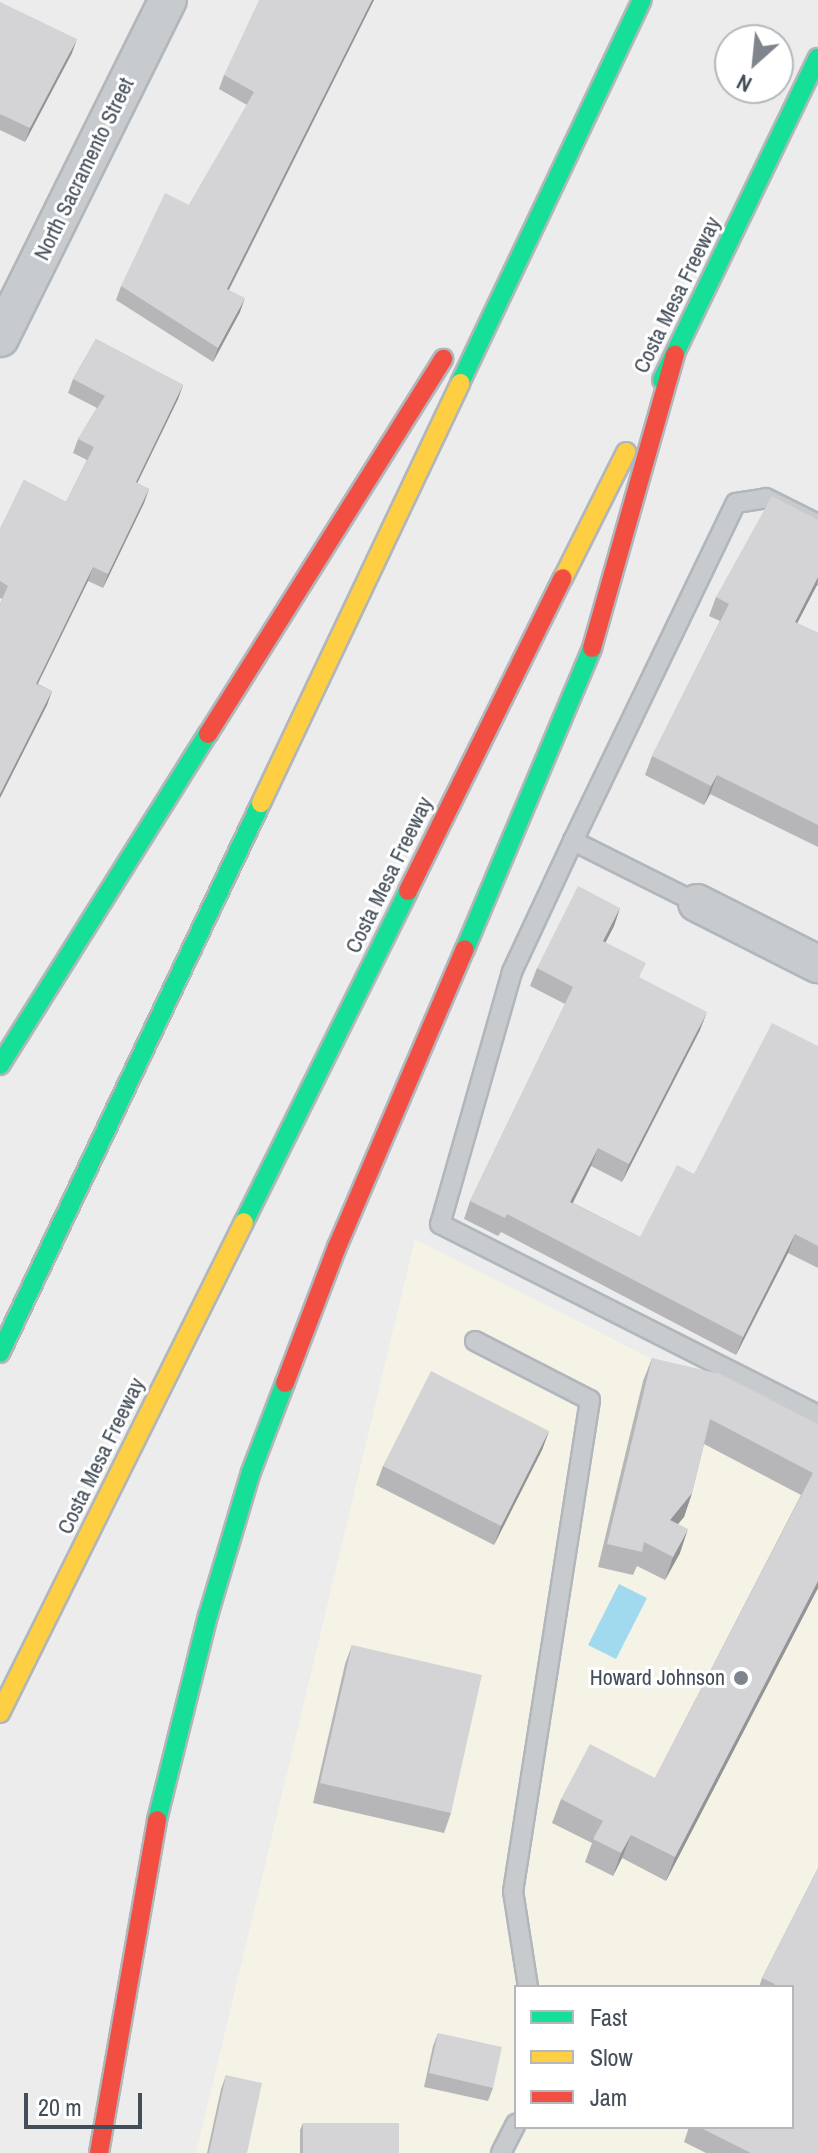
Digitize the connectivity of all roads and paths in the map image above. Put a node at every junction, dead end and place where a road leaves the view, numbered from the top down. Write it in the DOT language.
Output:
graph roads {
  1 [pos="167,0"];
  2 [pos="642,0"];
  3 [pos="818,58"];
  4 [pos="552,184"];
  5 [pos="469,318"];
  6 [pos="0,338"];
  7 [pos="452,345"];
  8 [pos="675,354"];
  9 [pos="818,524"];
  10 [pos="573,841"];
  11 [pos="697,903"];
  12 [pos="818,964"];
  13 [pos="0,1065"];
  14 [pos="475,1341"];
  15 [pos="0,1353"];
  16 [pos="818,1415"];
  17 [pos="0,1713"];
  18 [pos="528,1985"];
  19 [pos="514,2128"];
  20 [pos="99,2153"];
  21 [pos="501,2153"];
  1 -- 6 [label="street, North Sacramento Street"];
  2 -- 4 [label="highway"];
  3 -- 8 [label="highway, Costa Mesa Freeway"];
  4 -- 5 [label="highway"];
  4 -- 15 [label="highway"];
  7 -- 13 [label="highway"];
  8 -- 17 [label="highway, Costa Mesa Freeway"];
  8 -- 20 [label="highway"];
  9 -- 10 [label="lane"];
  10 -- 11 [label="lane"];
  10 -- 16 [label="lane"];
  11 -- 12 [label="street"];
  14 -- 18 [label="lane"];
  19 -- 21 [label="lane"];
}
